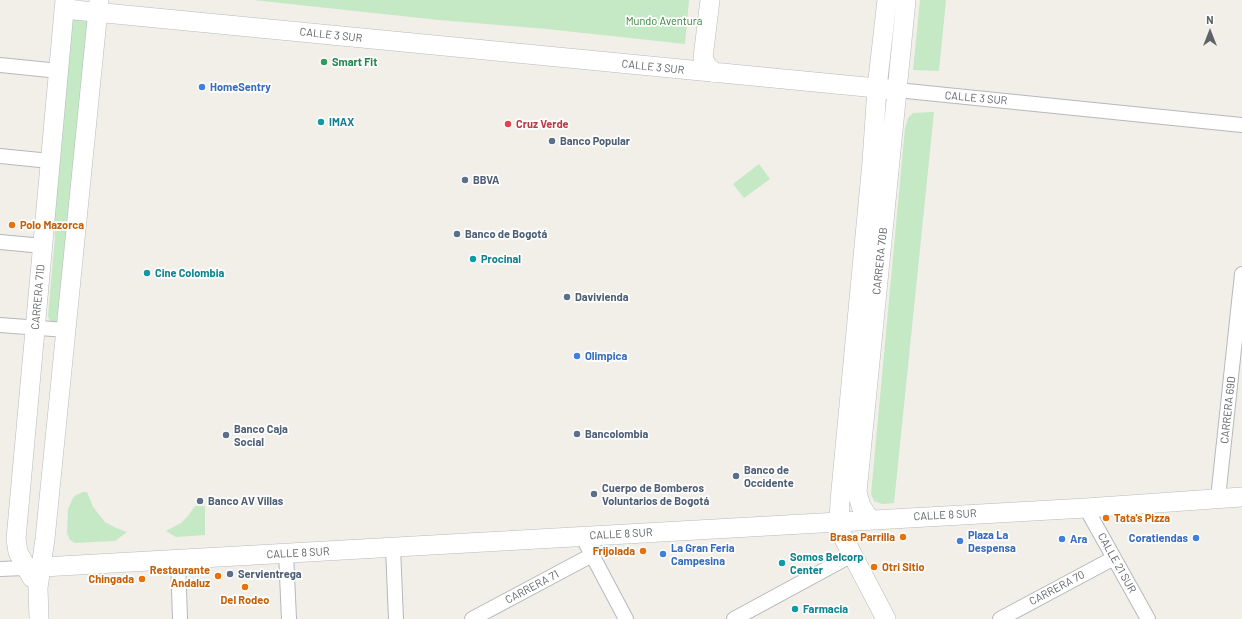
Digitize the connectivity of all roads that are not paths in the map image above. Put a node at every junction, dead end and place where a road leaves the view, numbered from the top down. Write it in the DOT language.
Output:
graph roads {
  1 [pos="710,0"];
  2 [pos="887,0"];
  3 [pos="906,0"];
  4 [pos="65,5"];
  5 [pos="99,6"];
  6 [pos="704,58"];
  7 [pos="0,65"];
  8 [pos="59,70"];
  9 [pos="687,70"];
  10 [pos="715,73"];
  11 [pos="877,88"];
  12 [pos="897,90"];
  13 [pos="1242,125"];
  14 [pos="0,156"];
  15 [pos="50,161"];
  16 [pos="0,242"];
  17 [pos="43,246"];
  18 [pos="1242,274"];
  19 [pos="0,325"];
  20 [pos="35,328"];
  21 [pos="66,330"];
  22 [pos="1242,497"];
  23 [pos="1218,498"];
  24 [pos="1086,508"];
  25 [pos="870,520"];
  26 [pos="839,522"];
  27 [pos="582,536"];
  28 [pos="393,547"];
  29 [pos="286,553"];
  30 [pos="852,554"];
  31 [pos="592,555"];
  32 [pos="1114,558"];
  33 [pos="178,559"];
  34 [pos="33,568"];
  35 [pos="0,569"];
  36 [pos="39,619"];
  37 [pos="180,619"];
  38 [pos="289,619"];
  39 [pos="396,619"];
  40 [pos="472,619"];
  41 [pos="626,619"];
  42 [pos="734,619"];
  43 [pos="886,619"];
  44 [pos="1000,619"];
  45 [pos="1148,619"];
  1 -- 6 [label="street"];
  2 -- 11 [label="street, CARRERA 70B"];
  3 -- 12 [label="street, CARRERA 70B"];
  4 -- 5 [label="street, CALLE 3 SUR"];
  4 -- 8 [label="street, CARRERA 71D"];
  5 -- 9 [label="street, CALLE 3 SUR"];
  5 -- 21 [label="street"];
  6 -- 9 [label="street"];
  6 -- 10 [label="street"];
  7 -- 8 [label="street"];
  8 -- 15 [label="street, CARRERA 71D"];
  9 -- 10 [label="street, CALLE 3 SUR"];
  10 -- 11 [label="street, CALLE 3 SUR"];
  11 -- 12 [label="street, CALLE 3 SUR"];
  11 -- 26 [label="street, CARRERA 70B"];
  12 -- 13 [label="street, CALLE 3 SUR"];
  12 -- 25 [label="street, CARRERA 70B"];
  14 -- 15 [label="street"];
  15 -- 17 [label="street, CARRERA 71D"];
  16 -- 17 [label="street"];
  17 -- 20 [label="street, CARRERA 71D"];
  18 -- 23 [label="street, CARRERA 69D"];
  19 -- 20 [label="street"];
  20 -- 21 [label="street"];
  20 -- 34 [label="street, CARRERA 71D"];
  21 -- 34 [label="street"];
  22 -- 23 [label="street, CALLE 8 SUR"];
  23 -- 24 [label="street, CALLE 8 SUR"];
  24 -- 25 [label="street, CALLE 8 SUR"];
  24 -- 32 [label="street, CALLE 21 SUR"];
  25 -- 26 [label="street, CALLE 8 SUR"];
  26 -- 27 [label="street, CALLE 8 SUR"];
  26 -- 30 [label="street, CARRERA 70B"];
  27 -- 28 [label="street, CALLE 8 SUR"];
  27 -- 31 [label="street"];
  28 -- 29 [label="street, CALLE 8 SUR"];
  28 -- 39 [label="street"];
  29 -- 33 [label="street, CALLE 8 SUR"];
  29 -- 38 [label="street"];
  30 -- 42 [label="street"];
  30 -- 43 [label="street, CARRERA 70B"];
  31 -- 40 [label="street, CARRERA 71"];
  31 -- 41 [label="street"];
  32 -- 44 [label="street, CARRERA 70"];
  32 -- 45 [label="street, CALLE 21 SUR"];
  33 -- 34 [label="street, CALLE 8 SUR"];
  33 -- 37 [label="street"];
  34 -- 35 [label="street, CALLE 8 SUR"];
  34 -- 36 [label="street, CARRERA 71D"];
}
